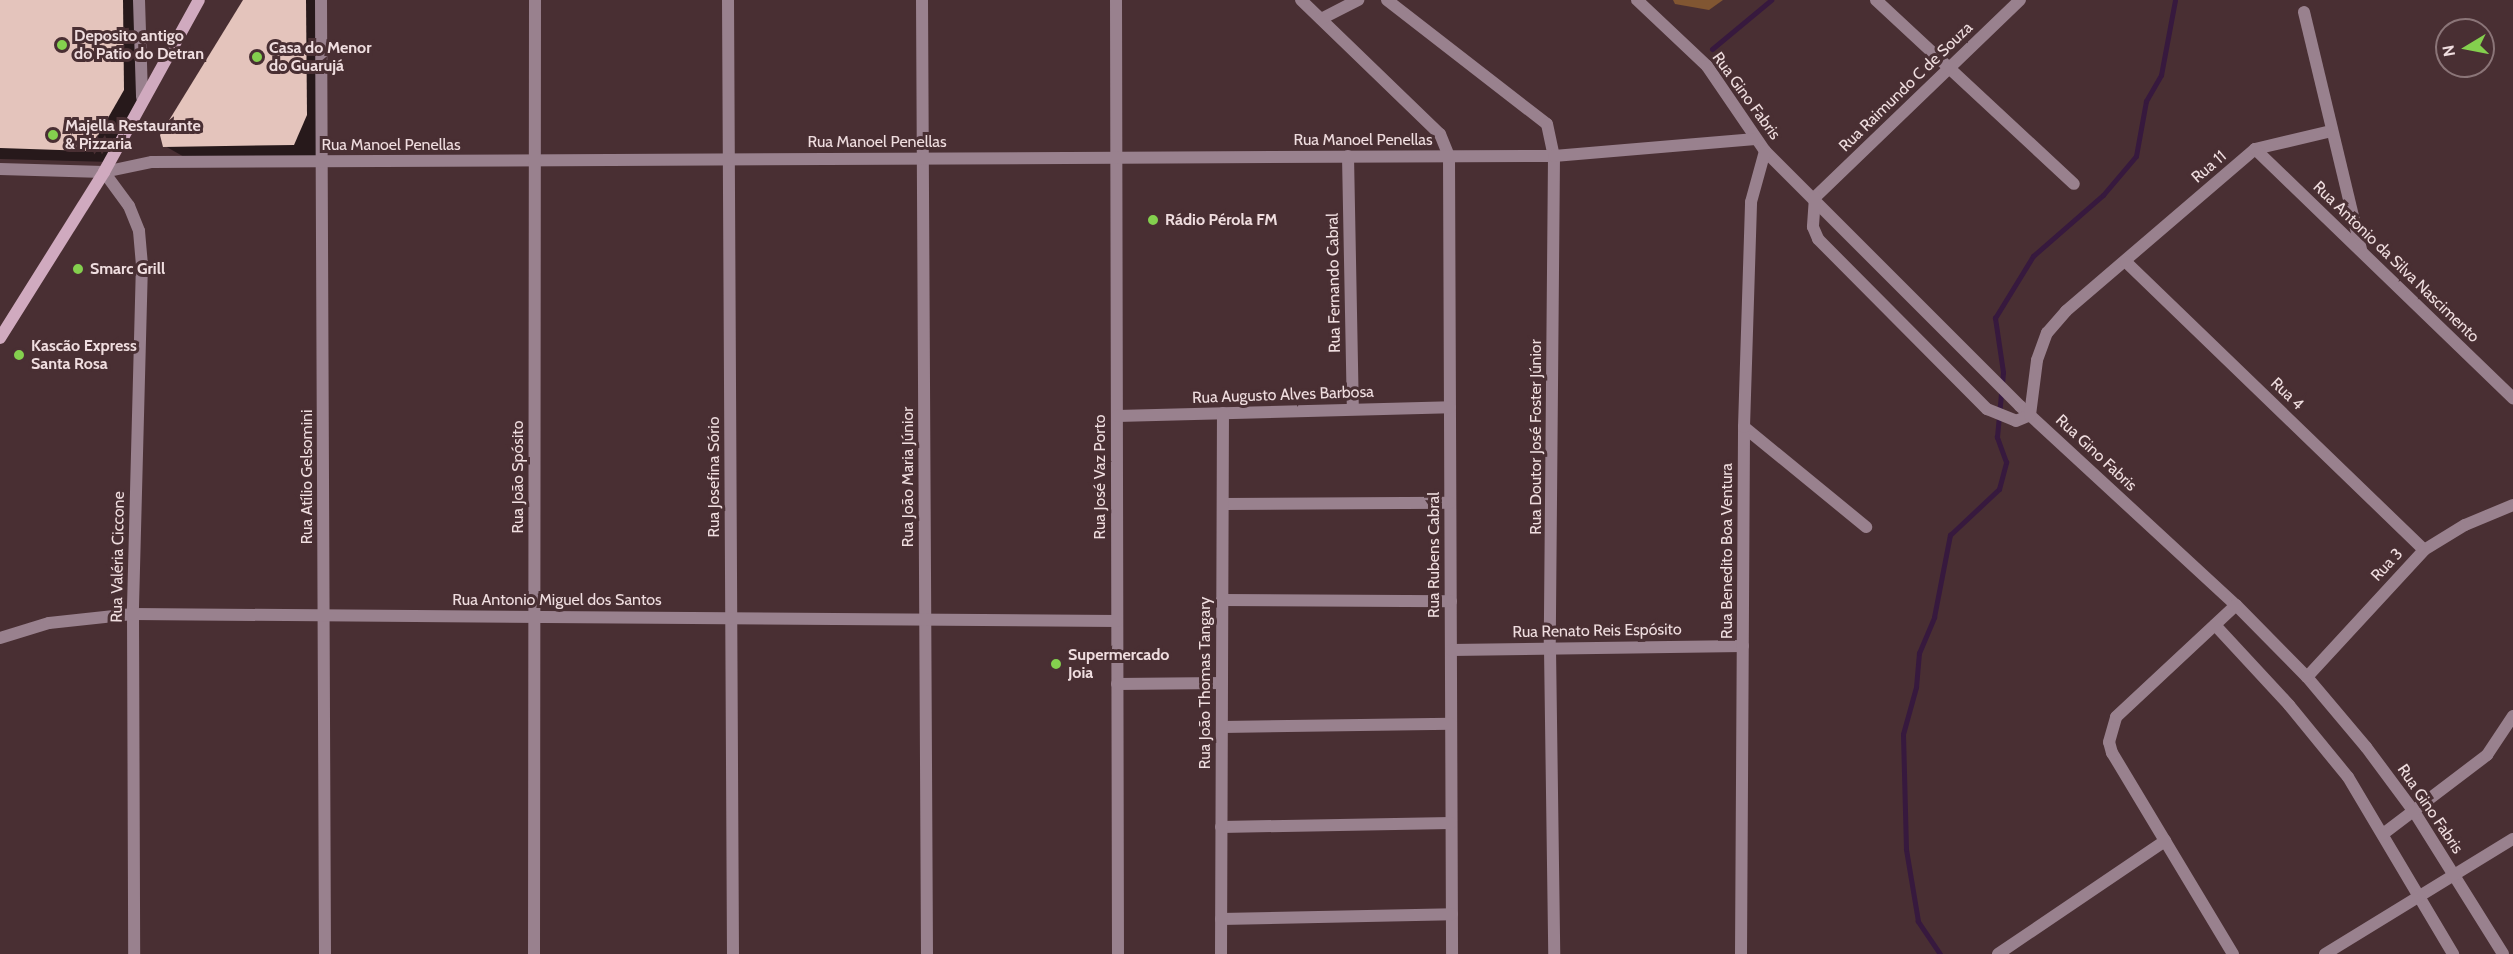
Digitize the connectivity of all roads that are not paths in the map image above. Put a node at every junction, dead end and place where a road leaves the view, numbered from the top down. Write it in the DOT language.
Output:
graph roads {
  1 [pos="139,0"];
  2 [pos="199,0"];
  3 [pos="321,0"];
  4 [pos="535,0"];
  5 [pos="728,0"];
  6 [pos="922,0"];
  7 [pos="1116,0"];
  8 [pos="1301,0"];
  9 [pos="1358,0"];
  10 [pos="1387,0"];
  11 [pos="1637,0"];
  12 [pos="1876,0"];
  13 [pos="2020,0"];
  14 [pos="2304,12"];
  15 [pos="1321,19"];
  16 [pos="1949,68"];
  17 [pos="142,97"];
  18 [pos="2331,130"];
  19 [pos="1755,139"];
  20 [pos="2255,149"];
  21 [pos="1765,151"];
  22 [pos="1348,156"];
  23 [pos="1449,156"];
  24 [pos="1554,156"];
  25 [pos="1116,158"];
  26 [pos="729,159"];
  27 [pos="923,159"];
  28 [pos="535,160"];
  29 [pos="322,161"];
  30 [pos="0,169"];
  31 [pos="104,172"];
  32 [pos="2074,184"];
  33 [pos="1815,197"];
  34 [pos="2361,251"];
  35 [pos="2126,262"];
  36 [pos="0,338"];
  37 [pos="2513,398"];
  38 [pos="1450,406"];
  39 [pos="1353,409"];
  40 [pos="1223,413"];
  41 [pos="2030,415"];
  42 [pos="1117,416"];
  43 [pos="1744,427"];
  44 [pos="1450,503"];
  45 [pos="1223,504"];
  46 [pos="2513,506"];
  47 [pos="1866,526"];
  48 [pos="2424,550"];
  49 [pos="1222,600"];
  50 [pos="1451,601"];
  51 [pos="2236,605"];
  52 [pos="133,614"];
  53 [pos="324,615"];
  54 [pos="534,616"];
  55 [pos="731,618"];
  56 [pos="926,619"];
  57 [pos="1117,621"];
  58 [pos="2215,625"];
  59 [pos="0,638"];
  60 [pos="1743,646"];
  61 [pos="1551,649"];
  62 [pos="1451,650"];
  63 [pos="2307,677"];
  64 [pos="1222,683"];
  65 [pos="1117,684"];
  66 [pos="2513,716"];
  67 [pos="1451,724"];
  68 [pos="1222,727"];
  69 [pos="2415,813"];
  70 [pos="1451,823"];
  71 [pos="1221,827"];
  72 [pos="2383,834"];
  73 [pos="2513,839"];
  74 [pos="2165,841"];
  75 [pos="2455,877"];
  76 [pos="2419,899"];
  77 [pos="1452,914"];
  78 [pos="1221,919"];
  79 [pos="134,954"];
  80 [pos="325,954"];
  81 [pos="534,954"];
  82 [pos="733,954"];
  83 [pos="927,954"];
  84 [pos="1118,954"];
  85 [pos="1221,954"];
  86 [pos="1452,954"];
  87 [pos="1554,954"];
  88 [pos="1741,954"];
  89 [pos="1998,954"];
  90 [pos="2233,954"];
  91 [pos="2325,954"];
  92 [pos="2453,954"];
  93 [pos="2503,954"];
  1 -- 17 [label="street"];
  2 -- 17 [label="street"];
  3 -- 29 [label="street, Rua Atílio Gelsomini"];
  4 -- 28 [label="street, Rua João Spósito"];
  5 -- 26 [label="street, Rua Josefina Sório"];
  6 -- 27 [label="street, Rua João Maria Júnior"];
  7 -- 25 [label="street, Rua José Vaz Porto"];
  8 -- 15 [label="street"];
  9 -- 15 [label="street"];
  10 -- 24 [label="street, Rua Doutor José Foster Júnior"];
  11 -- 19 [label="street, Rua Gino Fabris"];
  12 -- 16 [label="street"];
  13 -- 16 [label="street, Rua Raimundo C de Souza"];
  14 -- 18 [label="street"];
  15 -- 23 [label="street"];
  16 -- 32 [label="street"];
  16 -- 33 [label="street, Rua Raimundo C de Souza"];
  17 -- 31 [label="street"];
  18 -- 20 [label="street, Rua 11"];
  18 -- 34 [label="street"];
  19 -- 21 [label="street, Rua Gino Fabris"];
  19 -- 24 [label="street, Rua Manoel Penellas"];
  20 -- 34 [label="street, Rua Antonio da Silva Nascimento"];
  20 -- 35 [label="street, Rua 11"];
  21 -- 33 [label="street, Rua Gino Fabris"];
  21 -- 43 [label="street, Rua Benedito Boa Ventura"];
  22 -- 23 [label="street, Rua Manoel Penellas"];
  22 -- 25 [label="street, Rua Manoel Penellas"];
  22 -- 39 [label="street, Rua Fernando Cabral"];
  23 -- 24 [label="street, Rua Manoel Penellas"];
  23 -- 38 [label="street, Rua Rubens Cabral"];
  24 -- 61 [label="street, Rua Doutor José Foster Júnior"];
  25 -- 27 [label="street, Rua Manoel Penellas"];
  25 -- 42 [label="street, Rua José Vaz Porto"];
  26 -- 27 [label="street, Rua Manoel Penellas"];
  26 -- 28 [label="street, Rua Manoel Penellas"];
  26 -- 55 [label="street, Rua Josefina Sório"];
  27 -- 56 [label="street, Rua João Maria Júnior"];
  28 -- 29 [label="street, Rua Manoel Penellas"];
  28 -- 54 [label="street, Rua João Spósito"];
  29 -- 31 [label="street, Rua Manoel Penellas"];
  29 -- 53 [label="street, Rua Atílio Gelsomini"];
  30 -- 31 [label="street, Rua Manoel Penellas"];
  31 -- 36 [label="street"];
  31 -- 52 [label="street, Rua Valéria Ciccone"];
  33 -- 41 [label="street, Rua Gino Fabris"];
  33 -- 41 [label="street"];
  34 -- 37 [label="street, Rua Antonio da Silva Nascimento"];
  35 -- 41 [label="street, Rua 11"];
  35 -- 48 [label="street, Rua 4"];
  38 -- 39 [label="street, Rua Augusto Alves Barbosa"];
  38 -- 44 [label="street, Rua Rubens Cabral"];
  39 -- 40 [label="street, Rua Augusto Alves Barbosa"];
  40 -- 42 [label="street, Rua Augusto Alves Barbosa"];
  40 -- 45 [label="street, Rua João Thomas Tangary"];
  41 -- 51 [label="street, Rua Gino Fabris"];
  42 -- 57 [label="street, Rua José Vaz Porto"];
  43 -- 47 [label="street"];
  43 -- 60 [label="street, Rua Benedito Boa Ventura"];
  44 -- 45 [label="street"];
  44 -- 50 [label="street, Rua Rubens Cabral"];
  45 -- 49 [label="street, Rua João Thomas Tangary"];
  46 -- 48 [label="street, Rua 3"];
  48 -- 63 [label="street, Rua 3"];
  49 -- 50 [label="street"];
  49 -- 64 [label="street, Rua João Thomas Tangary"];
  50 -- 62 [label="street, Rua Rubens Cabral"];
  51 -- 58 [label="street"];
  51 -- 63 [label="street, Rua Gino Fabris"];
  52 -- 53 [label="street, Rua Antonio Miguel dos Santos"];
  52 -- 59 [label="street, Rua Antonio Miguel dos Santos"];
  52 -- 79 [label="street, Rua Valéria Ciccone"];
  53 -- 54 [label="street, Rua Antonio Miguel dos Santos"];
  53 -- 80 [label="street, Rua Atílio Gelsomini"];
  54 -- 55 [label="street, Rua Antonio Miguel dos Santos"];
  54 -- 81 [label="street, Rua João Spósito"];
  55 -- 56 [label="street, Rua Antonio Miguel dos Santos"];
  55 -- 82 [label="street, Rua Josefina Sório"];
  56 -- 57 [label="street, Rua Antonio Miguel dos Santos"];
  56 -- 83 [label="street, Rua João Maria Júnior"];
  57 -- 65 [label="street, Rua José Vaz Porto"];
  58 -- 72 [label="street"];
  58 -- 74 [label="street"];
  60 -- 61 [label="street, Rua Renato Reis Espósito"];
  60 -- 88 [label="street, Rua Benedito Boa Ventura"];
  61 -- 62 [label="street, Rua Renato Reis Espósito"];
  61 -- 87 [label="street, Rua Doutor José Foster Júnior"];
  62 -- 67 [label="street, Rua Rubens Cabral"];
  63 -- 69 [label="street, Rua Gino Fabris"];
  64 -- 65 [label="street"];
  64 -- 68 [label="street, Rua João Thomas Tangary"];
  65 -- 84 [label="street, Rua José Vaz Porto"];
  66 -- 69 [label="street"];
  67 -- 68 [label="street"];
  67 -- 70 [label="street, Rua Rubens Cabral"];
  68 -- 71 [label="street, Rua João Thomas Tangary"];
  69 -- 72 [label="street"];
  69 -- 75 [label="street, Rua Gino Fabris"];
  70 -- 71 [label="street"];
  70 -- 77 [label="street, Rua Rubens Cabral"];
  71 -- 78 [label="street, Rua João Thomas Tangary"];
  72 -- 76 [label="street"];
  73 -- 75 [label="street"];
  74 -- 89 [label="street"];
  74 -- 90 [label="street"];
  75 -- 76 [label="street"];
  75 -- 93 [label="street, Rua Gino Fabris"];
  76 -- 91 [label="street"];
  76 -- 92 [label="street"];
  77 -- 78 [label="street"];
  77 -- 86 [label="street, Rua Rubens Cabral"];
  78 -- 85 [label="street, Rua João Thomas Tangary"];
}
